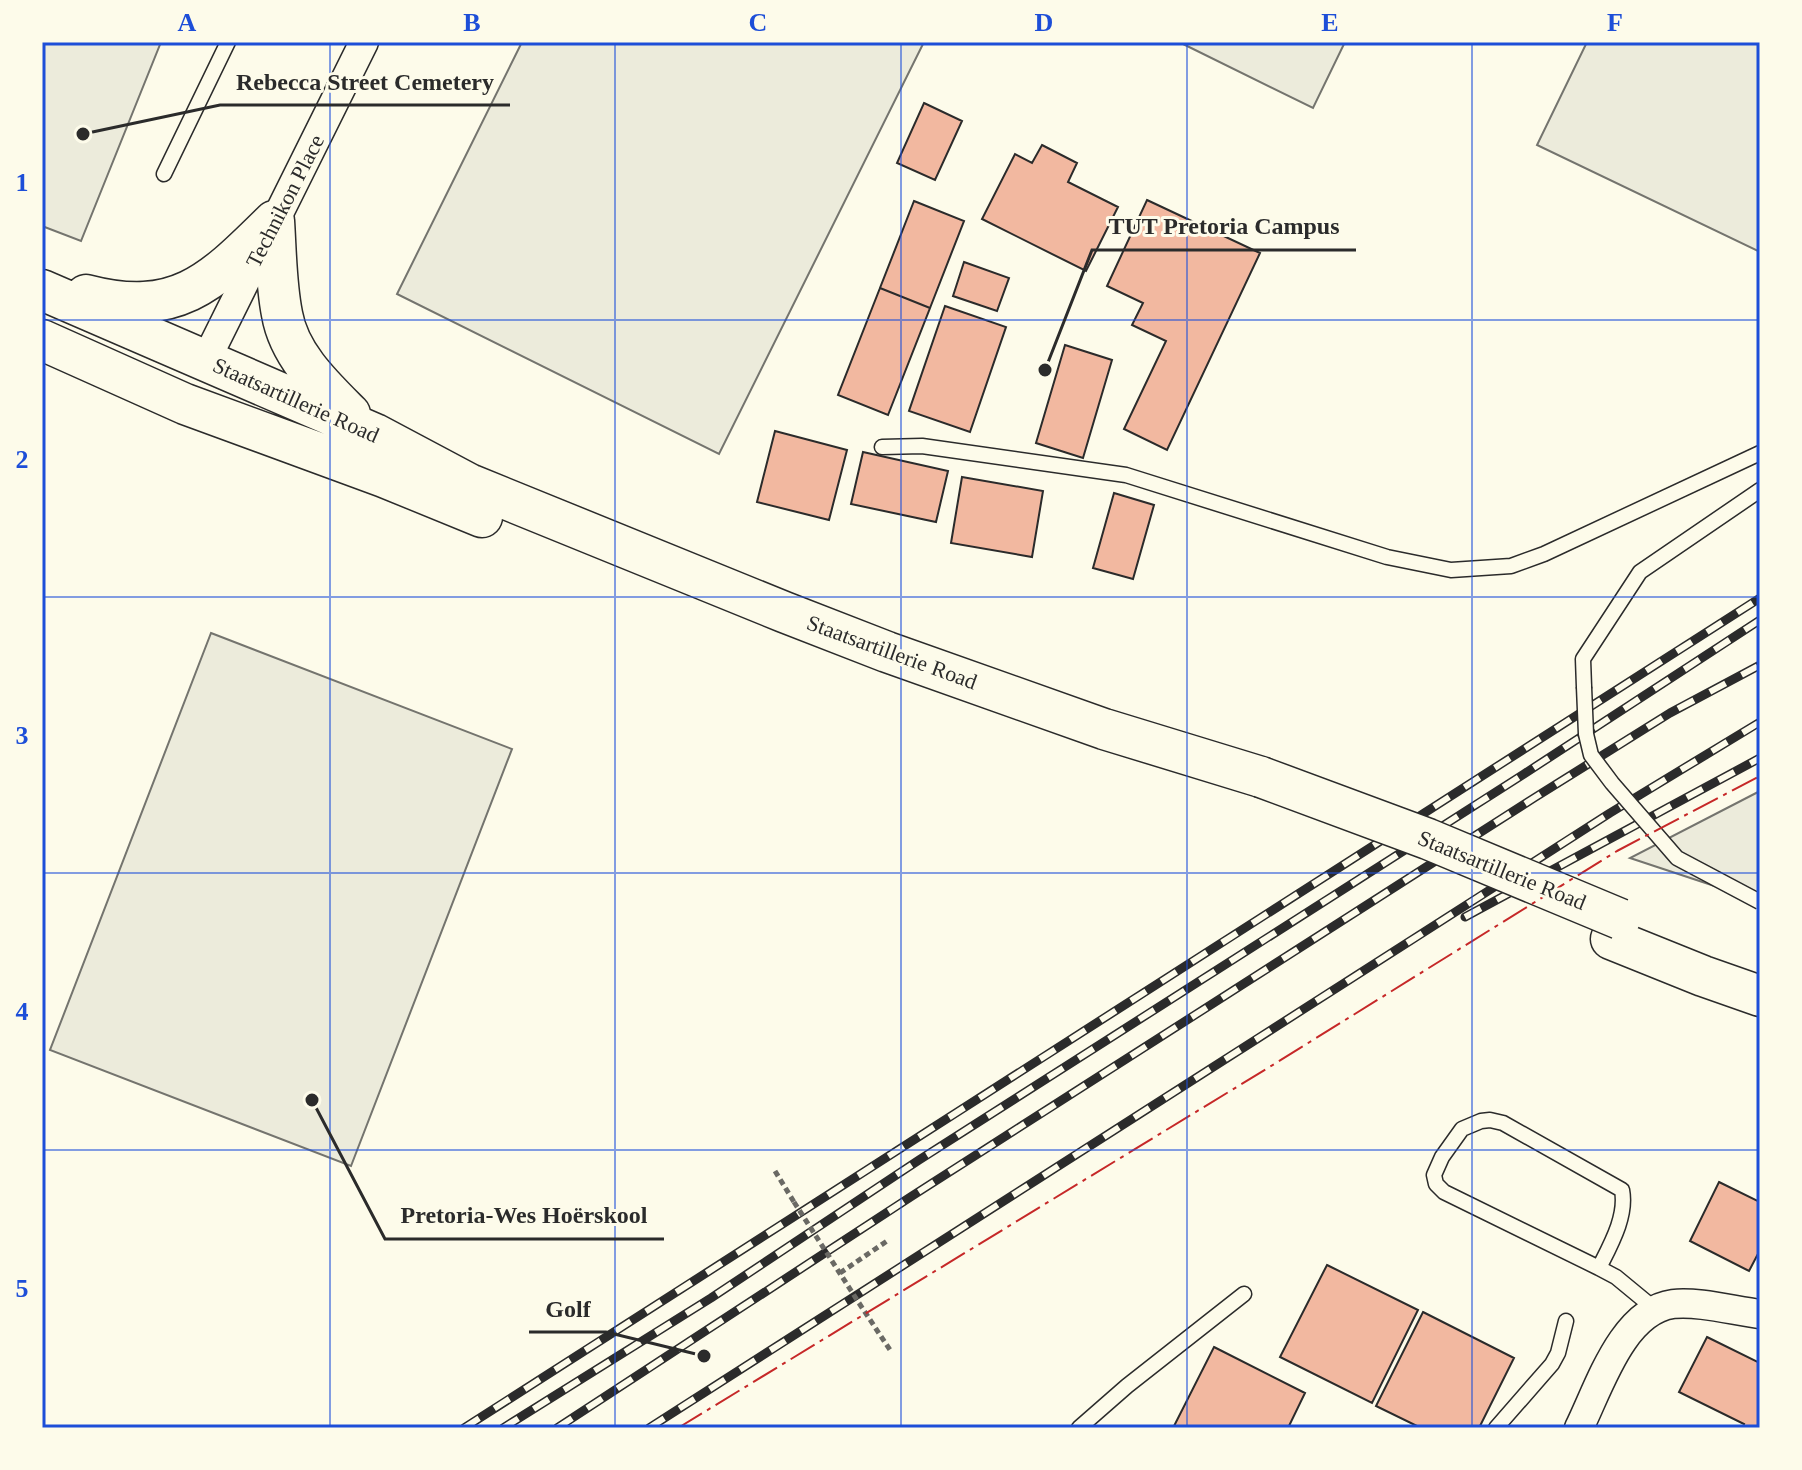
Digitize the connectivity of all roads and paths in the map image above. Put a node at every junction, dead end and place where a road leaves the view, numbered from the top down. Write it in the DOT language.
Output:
graph roads {
  1 [pos="228,42"];
  2 [pos="364,42"];
  3 [pos="164,174"];
  4 [pos="274,221"];
  5 [pos="42,283"];
  6 [pos="42,290"];
  7 [pos="42,340"];
  8 [pos="206,360"];
  9 [pos="122,376"];
  10 [pos="375,434"];
  11 [pos="882,447"];
  12 [pos="1760,453"];
  13 [pos="384,477"];
  14 [pos="1760,490"];
  15 [pos="1256,789"];
  16 [pos="1760,902"];
  17 [pos="1616,929"];
  18 [pos="1760,970"];
  19 [pos="1760,996"];
  20 [pos="775,1171"];
  21 [pos="887,1241"];
  22 [pos="1599,1268"];
  23 [pos="840,1273"];
  24 [pos="1244,1294"];
  25 [pos="1656,1310"];
  26 [pos="1760,1314"];
  27 [pos="1566,1321"];
  28 [pos="890,1350"];
  29 [pos="1079,1428"];
  30 [pos="1496,1428"];
  31 [pos="1579,1428"];
  1 -- 3 [label="lane"];
  2 -- 4 [label="street, Technikon Place"];
  4 -- 5 [label="street"];
  4 -- 8 [label="street, Technikon Place"];
  4 -- 10 [label="street"];
  6 -- 8 [label="street, Staatsartillerie Road"];
  7 -- 9 [label="street, Staatsartillerie Road"];
  8 -- 9 [label="street"];
  8 -- 10 [label="street, Staatsartillerie Road"];
  8 -- 13 [label="street"];
  9 -- 13 [label="street, Staatsartillerie Road"];
  10 -- 15 [label="street, Staatsartillerie Road"];
  11 -- 12 [label="lane"];
  13 -- 15 [label="street, Staatsartillerie Road"];
  14 -- 16 [label="lane, bridge"];
  15 -- 17 [label="street, Staatsartillerie Road"];
  17 -- 18 [label="street, Staatsartillerie Road"];
  17 -- 19 [label="street, Staatsartillerie Road"];
  20 -- 23 [label="path, bridge"];
  21 -- 23 [label="path"];
  22 -- 22 [label="lane"];
  22 -- 25 [label="lane"];
  23 -- 28 [label="path, bridge"];
  24 -- 29 [label="lane"];
  25 -- 26 [label="street"];
  25 -- 31 [label="street"];
  27 -- 30 [label="lane"];
}
